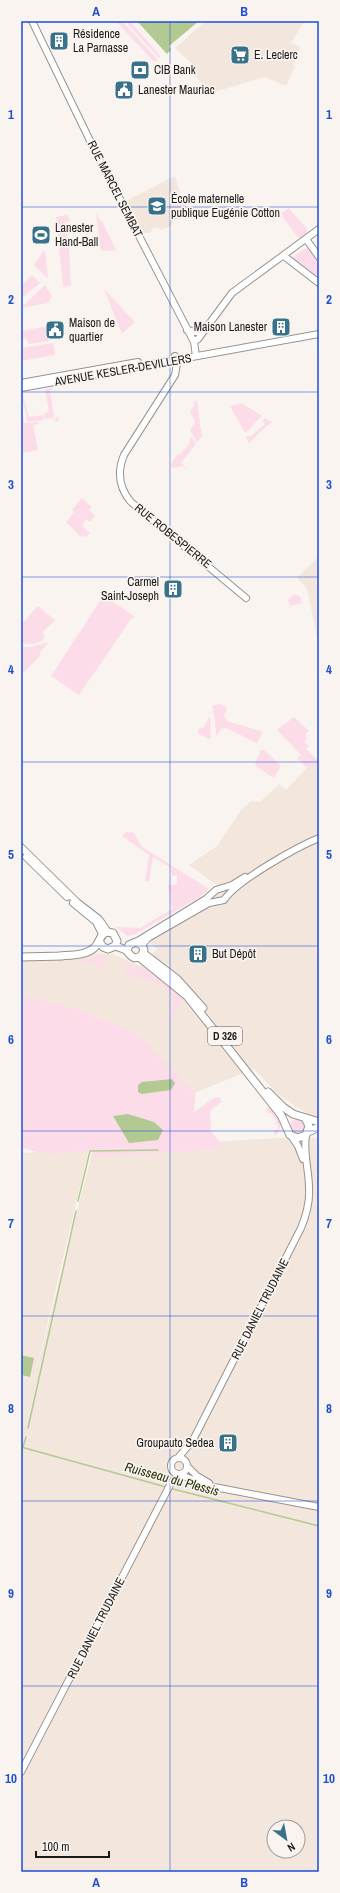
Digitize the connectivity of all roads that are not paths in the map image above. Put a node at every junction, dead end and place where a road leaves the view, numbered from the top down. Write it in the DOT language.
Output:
graph roads {
  1 [pos="32,21"];
  2 [pos="316,231"];
  3 [pos="306,239"];
  4 [pos="284,256"];
  5 [pos="319,257"];
  6 [pos="319,283"];
  7 [pos="187,330"];
  8 [pos="205,330"];
  9 [pos="319,334"];
  10 [pos="194,342"];
  11 [pos="196,355"];
  12 [pos="176,358"];
  13 [pos="21,383"];
  14 [pos="21,388"];
  15 [pos="246,598"];
  16 [pos="319,838"];
  17 [pos="21,847"];
  18 [pos="21,851"];
  19 [pos="273,863"];
  20 [pos="219,889"];
  21 [pos="213,893"];
  22 [pos="226,897"];
  23 [pos="217,902"];
  24 [pos="103,938"];
  25 [pos="116,943"];
  26 [pos="139,943"];
  27 [pos="128,948"];
  28 [pos="141,955"];
  29 [pos="21,957"];
  30 [pos="298,1115"];
  31 [pos="305,1118"];
  32 [pos="319,1122"];
  33 [pos="286,1125"];
  34 [pos="319,1127"];
  35 [pos="307,1133"];
  36 [pos="292,1137"];
  37 [pos="307,1174"];
  38 [pos="193,1440"];
  39 [pos="178,1458"];
  40 [pos="187,1465"];
  41 [pos="172,1471"];
  42 [pos="180,1475"];
  43 [pos="171,1483"];
  44 [pos="224,1488"];
  45 [pos="319,1507"];
  46 [pos="21,1772"];
  1 -- 7 [label="street, RUE MARCEL SEMBAT"];
  2 -- 3 [label="street"];
  3 -- 4 [label="street"];
  3 -- 5 [label="street"];
  4 -- 6 [label="street"];
  4 -- 8 [label="street"];
  7 -- 8 [label="street"];
  7 -- 10 [label="street, RUE MARCEL SEMBAT"];
  8 -- 10 [label="street"];
  9 -- 11 [label="street, AVENUE KESLER-DEVILLERS"];
  10 -- 11 [label="street, RUE MARCEL SEMBAT"];
  11 -- 12 [label="street, AVENUE KESLER-DEVILLERS"];
  12 -- 13 [label="street, AVENUE KESLER-DEVILLERS"];
  12 -- 14 [label="street, AVENUE KESLER-DEVILLERS"];
  12 -- 15 [label="street, RUE ROBESPIERRE"];
  16 -- 19 [label="street"];
  17 -- 24 [label="street"];
  18 -- 24 [label="street"];
  19 -- 20 [label="street"];
  19 -- 22 [label="street"];
  20 -- 21 [label="street"];
  20 -- 22 [label="street"];
  21 -- 23 [label="street"];
  21 -- 26 [label="street"];
  22 -- 23 [label="street"];
  23 -- 26 [label="street"];
  24 -- 25 [label="main road"];
  24 -- 25 [label="main road"];
  24 -- 29 [label="main road"];
  25 -- 27 [label="main road"];
  26 -- 27 [label="main road"];
  26 -- 28 [label="main road"];
  27 -- 28 [label="main road"];
  28 -- 30 [label="main road, D 326"];
  28 -- 33 [label="main road, D 326"];
  30 -- 31 [label="main road"];
  30 -- 33 [label="main road"];
  31 -- 32 [label="main road"];
  31 -- 35 [label="main road"];
  33 -- 36 [label="main road"];
  34 -- 35 [label="main road"];
  35 -- 36 [label="main road"];
  35 -- 37 [label="street, RUE DANIEL TRUDAINE"];
  36 -- 37 [label="street, RUE DANIEL TRUDAINE"];
  37 -- 38 [label="street, RUE DANIEL TRUDAINE"];
  38 -- 39 [label="street, RUE DANIEL TRUDAINE"];
  38 -- 40 [label="street, RUE DANIEL TRUDAINE"];
  39 -- 40 [label="street"];
  39 -- 41 [label="street"];
  40 -- 42 [label="street"];
  40 -- 44 [label="street"];
  41 -- 42 [label="street"];
  41 -- 43 [label="street, RUE DANIEL TRUDAINE"];
  42 -- 43 [label="street, RUE DANIEL TRUDAINE"];
  42 -- 44 [label="street"];
  43 -- 46 [label="street, RUE DANIEL TRUDAINE"];
  44 -- 45 [label="street"];
}
